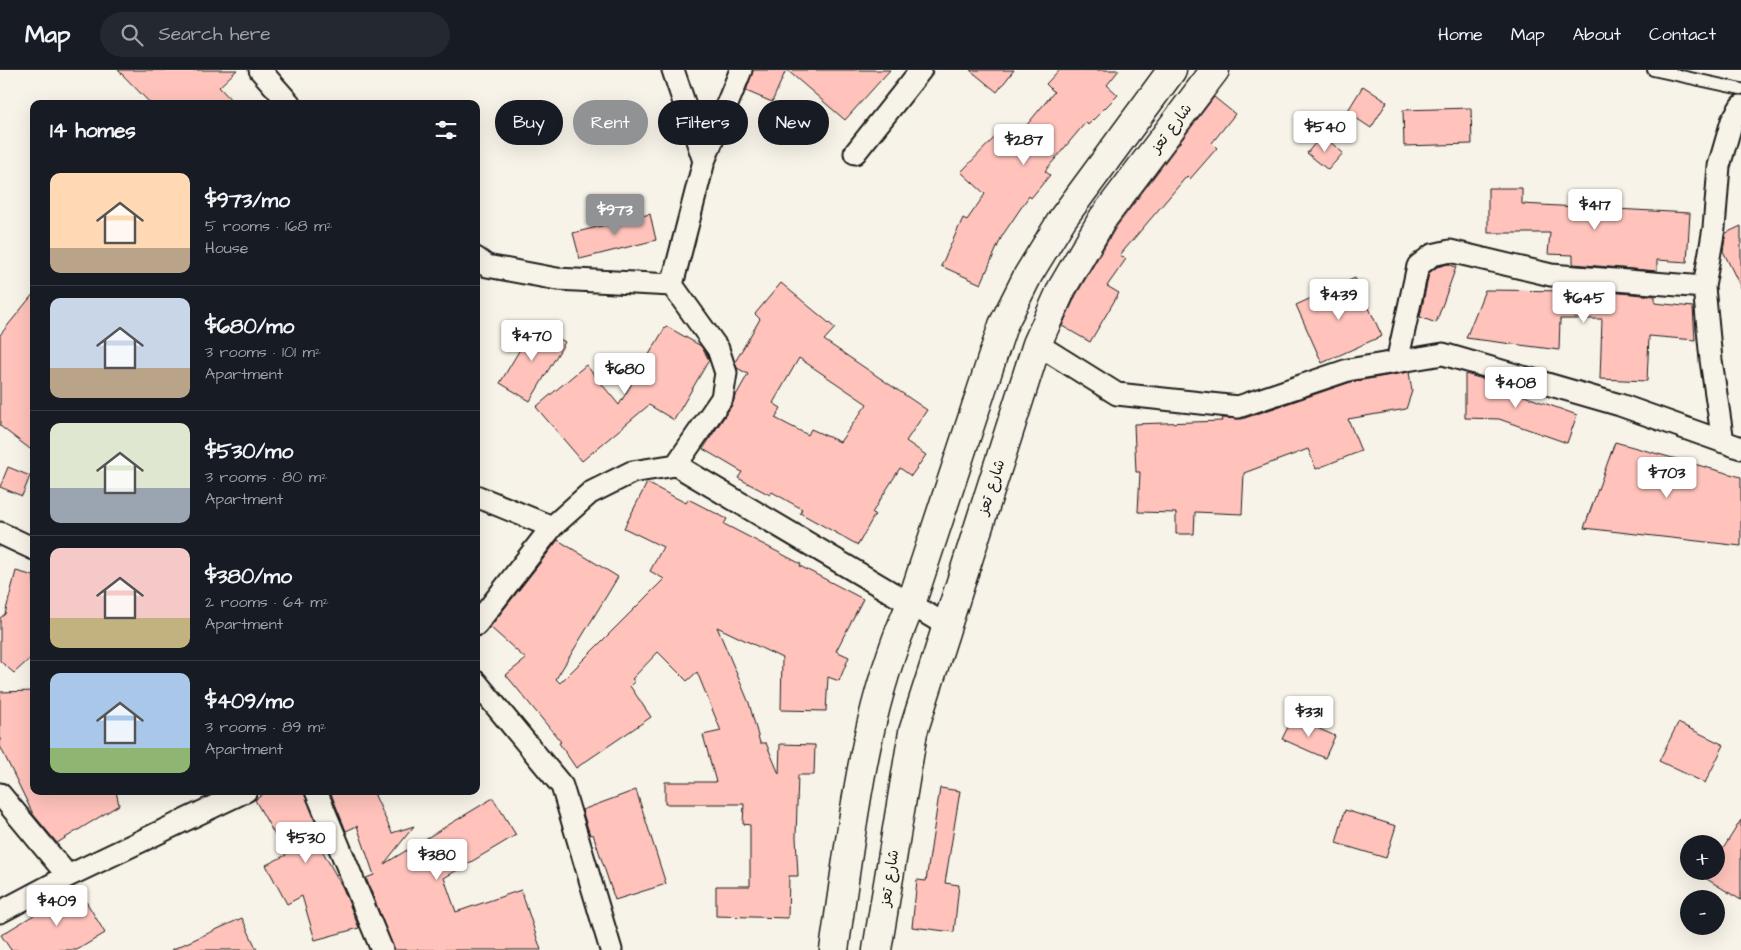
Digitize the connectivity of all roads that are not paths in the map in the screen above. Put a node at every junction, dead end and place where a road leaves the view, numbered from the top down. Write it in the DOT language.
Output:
graph roads {
  1 [pos="260,70"];
  2 [pos="673,70"];
  3 [pos="741,70"];
  4 [pos="921,70"];
  5 [pos="1172,70"];
  6 [pos="1215,70"];
  7 [pos="1653,70"];
  8 [pos="1741,89"];
  9 [pos="286,100"];
  10 [pos="1741,106"];
  11 [pos="855,153"];
  12 [pos="704,162"];
  13 [pos="480,261"];
  14 [pos="672,285"];
  15 [pos="1704,287"];
  16 [pos="1037,344"];
  17 [pos="1397,362"];
  18 [pos="1732,445"];
  19 [pos="676,465"];
  20 [pos="480,498"];
  21 [pos="552,527"];
  22 [pos="0,533"];
  23 [pos="30,547"];
  24 [pos="911,604"];
  25 [pos="480,620"];
  26 [pos="946,625"];
  27 [pos="480,687"];
  28 [pos="0,794"];
  29 [pos="238,795"];
  30 [pos="318,795"];
  31 [pos="68,876"];
  32 [pos="0,912"];
  33 [pos="382,950"];
  34 [pos="611,950"];
  35 [pos="834,950"];
  36 [pos="877,950"];
  1 -- 9 [label="street"];
  2 -- 12 [label="street"];
  3 -- 12 [label="street"];
  4 -- 11 [label="street"];
  5 -- 24 [label="main road"];
  6 -- 16 [label="main road, شارع تعز"];
  7 -- 8 [label="lane"];
  10 -- 15 [label="street"];
  12 -- 14 [label="street"];
  13 -- 14 [label="street"];
  14 -- 19 [label="street"];
  15 -- 17 [label="street"];
  15 -- 18 [label="street"];
  16 -- 17 [label="street"];
  16 -- 26 [label="main road, شارع تعز"];
  17 -- 18 [label="street"];
  19 -- 21 [label="street"];
  19 -- 24 [label="street"];
  20 -- 21 [label="street"];
  21 -- 25 [label="street"];
  22 -- 23 [label="street"];
  24 -- 26 [label="street"];
  24 -- 35 [label="main road"];
  26 -- 36 [label="main road, شارع تعز"];
  27 -- 34 [label="street"];
  28 -- 31 [label="street"];
  29 -- 31 [label="street"];
  30 -- 33 [label="street"];
  31 -- 32 [label="street"];
}
